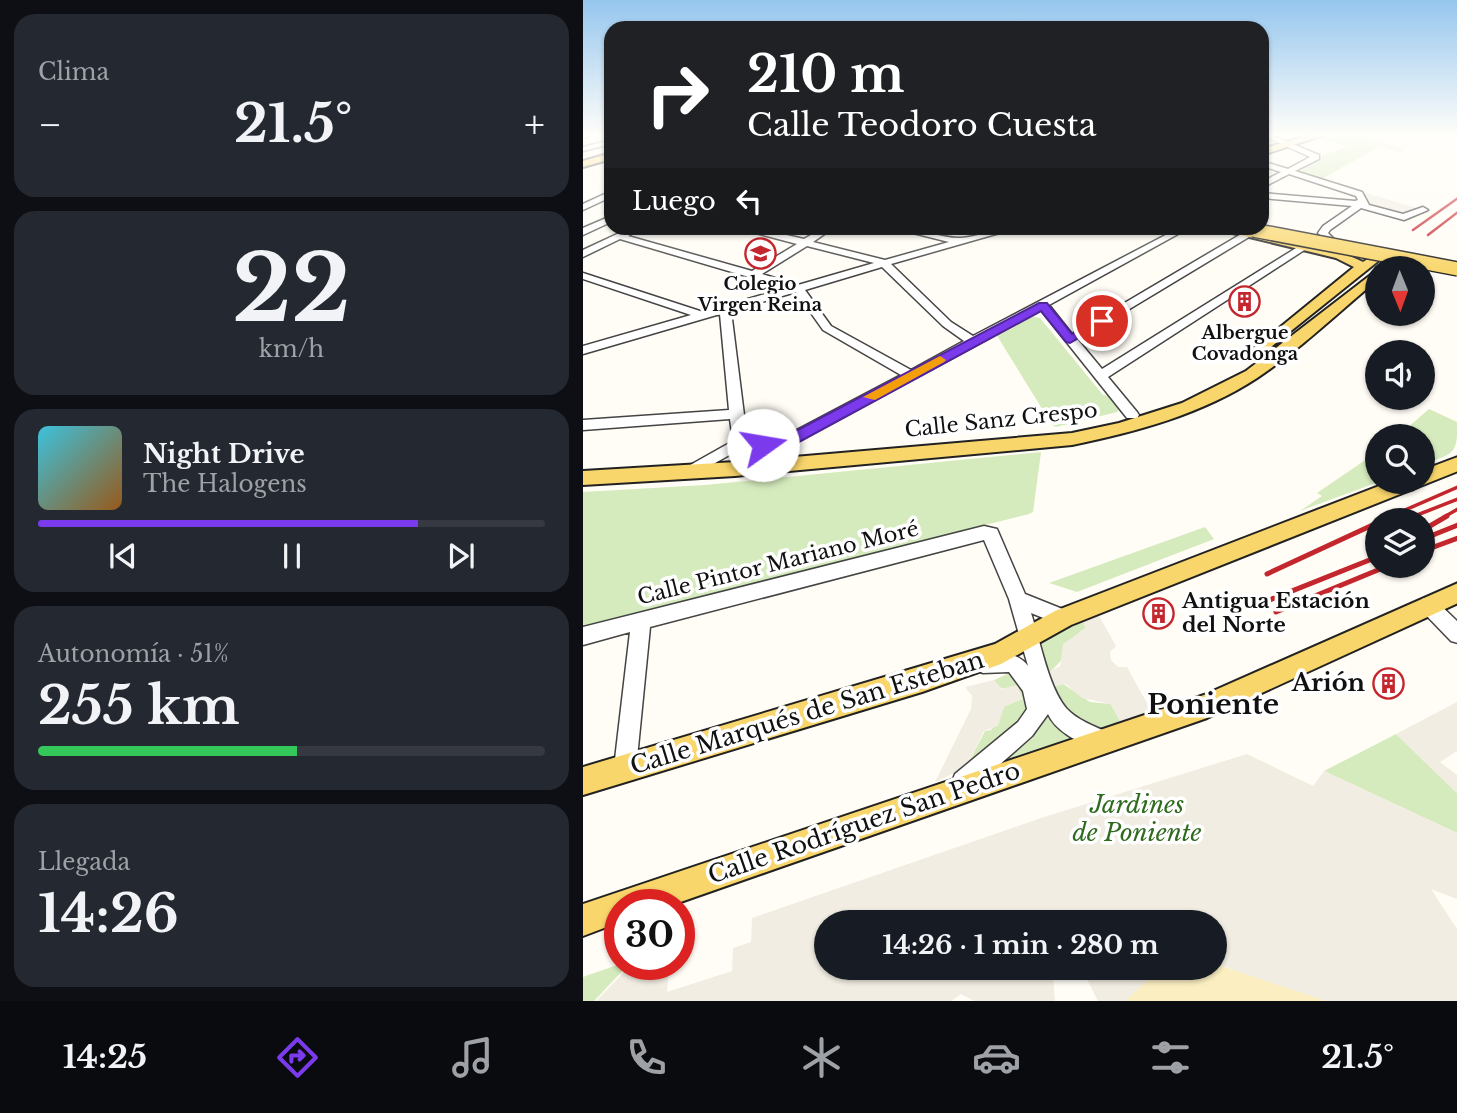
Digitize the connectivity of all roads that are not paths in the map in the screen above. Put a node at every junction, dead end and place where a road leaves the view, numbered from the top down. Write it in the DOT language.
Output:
graph roads {
  1 [pos="1322,182"];
  2 [pos="1269,196"];
  3 [pos="604,197"];
  4 [pos="1357,205"];
  5 [pos="583,207"];
  6 [pos="1423,210"];
  7 [pos="604,222"];
  8 [pos="1269,227"];
  9 [pos="583,232"];
  10 [pos="774,235"];
  11 [pos="818,235"];
  12 [pos="934,235"];
  13 [pos="982,235"];
  14 [pos="1172,235"];
  15 [pos="1239,235"];
  16 [pos="1260,235"];
  17 [pos="1267,235"];
  18 [pos="619,236"];
  19 [pos="1329,239"];
  20 [pos="960,241"];
  21 [pos="805,243"];
  22 [pos="583,244"];
  23 [pos="596,247"];
  24 [pos="1304,247"];
  25 [pos="583,254"];
  26 [pos="1340,255"];
  27 [pos="1368,256"];
  28 [pos="1365,259"];
  29 [pos="884,263"];
  30 [pos="1365,269"];
  31 [pos="1457,269"];
  32 [pos="1361,271"];
  33 [pos="1365,274"];
  34 [pos="753,275"];
  35 [pos="583,276"];
  36 [pos="798,288"];
  37 [pos="1043,305"];
  38 [pos="725,309"];
  39 [pos="702,316"];
  40 [pos="1070,340"];
  41 [pos="974,342"];
  42 [pos="587,347"];
  43 [pos="911,375"];
  44 [pos="1100,376"];
  45 [pos="737,414"];
  46 [pos="1132,415"];
  47 [pos="583,425"];
  48 [pos="1045,440"];
  49 [pos="740,443"];
  50 [pos="1457,463"];
  51 [pos="690,471"];
  52 [pos="1435,472"];
  53 [pos="583,478"];
  54 [pos="1379,494"];
  55 [pos="1457,592"];
  56 [pos="1018,598"];
  57 [pos="1428,605"];
  58 [pos="1063,618"];
  59 [pos="641,621"];
  60 [pos="1457,635"];
  61 [pos="583,636"];
  62 [pos="1029,641"];
  63 [pos="960,668"];
  64 [pos="1032,687"];
  65 [pos="1102,741"];
  66 [pos="625,768"];
  67 [pos="583,782"];
  68 [pos="939,797"];
  69 [pos="673,889"];
  70 [pos="604,913"];
  71 [pos="583,920"];
  1 -- 4 [label="street"];
  2 -- 4 [label="street"];
  3 -- 5 [label="street"];
  4 -- 6 [label="street"];
  4 -- 19 [label="street"];
  7 -- 9 [label="street"];
  8 -- 19 [label="main road"];
  10 -- 21 [label="street"];
  11 -- 21 [label="street"];
  12 -- 20 [label="street"];
  13 -- 20 [label="street"];
  14 -- 37 [label="street"];
  15 -- 40 [label="street"];
  16 -- 24 [label="main road"];
  17 -- 31 [label="main road, bridge"];
  18 -- 23 [label="street"];
  18 -- 34 [label="street"];
  19 -- 27 [label="main road"];
  20 -- 29 [label="street"];
  21 -- 29 [label="street"];
  21 -- 34 [label="street"];
  22 -- 23 [label="street"];
  23 -- 25 [label="street"];
  24 -- 26 [label="main road"];
  24 -- 44 [label="street"];
  26 -- 28 [label="street"];
  26 -- 32 [label="main road"];
  29 -- 36 [label="street"];
  29 -- 41 [label="street"];
  30 -- 32 [label="main road, Calle Sanz Crespo"];
  32 -- 46 [label="main road, Calle Sanz Crespo"];
  33 -- 48 [label="main road, Calle Sanz Crespo"];
  34 -- 36 [label="street"];
  35 -- 39 [label="street"];
  36 -- 38 [label="street"];
  36 -- 43 [label="street"];
  37 -- 40 [label="street"];
  37 -- 41 [label="street"];
  38 -- 39 [label="street"];
  38 -- 45 [label="street"];
  39 -- 42 [label="street"];
  40 -- 44 [label="street"];
  41 -- 43 [label="street"];
  43 -- 49 [label="street"];
  44 -- 46 [label="street"];
  45 -- 47 [label="street"];
  45 -- 49 [label="street"];
  46 -- 48 [label="main road, Calle Sanz Crespo"];
  48 -- 51 [label="main road, Calle Sanz Crespo"];
  49 -- 51 [label="street"];
  50 -- 52 [label="main road"];
  51 -- 53 [label="main road, Calle Sanz Crespo"];
  54 -- 58 [label="main road, Calle Marqués de San Esteban"];
  55 -- 57 [label="main road, Calle Rodríguez San Pedro"];
  56 -- 58 [label="street"];
  56 -- 59 [label="street, Calle Pintor Mariano Moré"];
  56 -- 62 [label="street"];
  57 -- 60 [label="street"];
  57 -- 65 [label="main road, Calle Rodríguez San Pedro"];
  58 -- 62 [label="main road, Calle Marqués de San Esteban"];
  59 -- 61 [label="street, Calle Pintor Mariano Moré"];
  59 -- 66 [label="street"];
  62 -- 63 [label="main road, Calle Marqués de San Esteban"];
  62 -- 64 [label="street"];
  62 -- 65 [label="street"];
  63 -- 64 [label="street"];
  63 -- 66 [label="main road, Calle Marqués de San Esteban"];
  64 -- 68 [label="street"];
  65 -- 68 [label="main road, Calle Rodríguez San Pedro"];
  66 -- 67 [label="main road, Calle Marqués de San Esteban"];
  68 -- 69 [label="main road, Calle Rodríguez San Pedro"];
  70 -- 71 [label="main road"];
}
